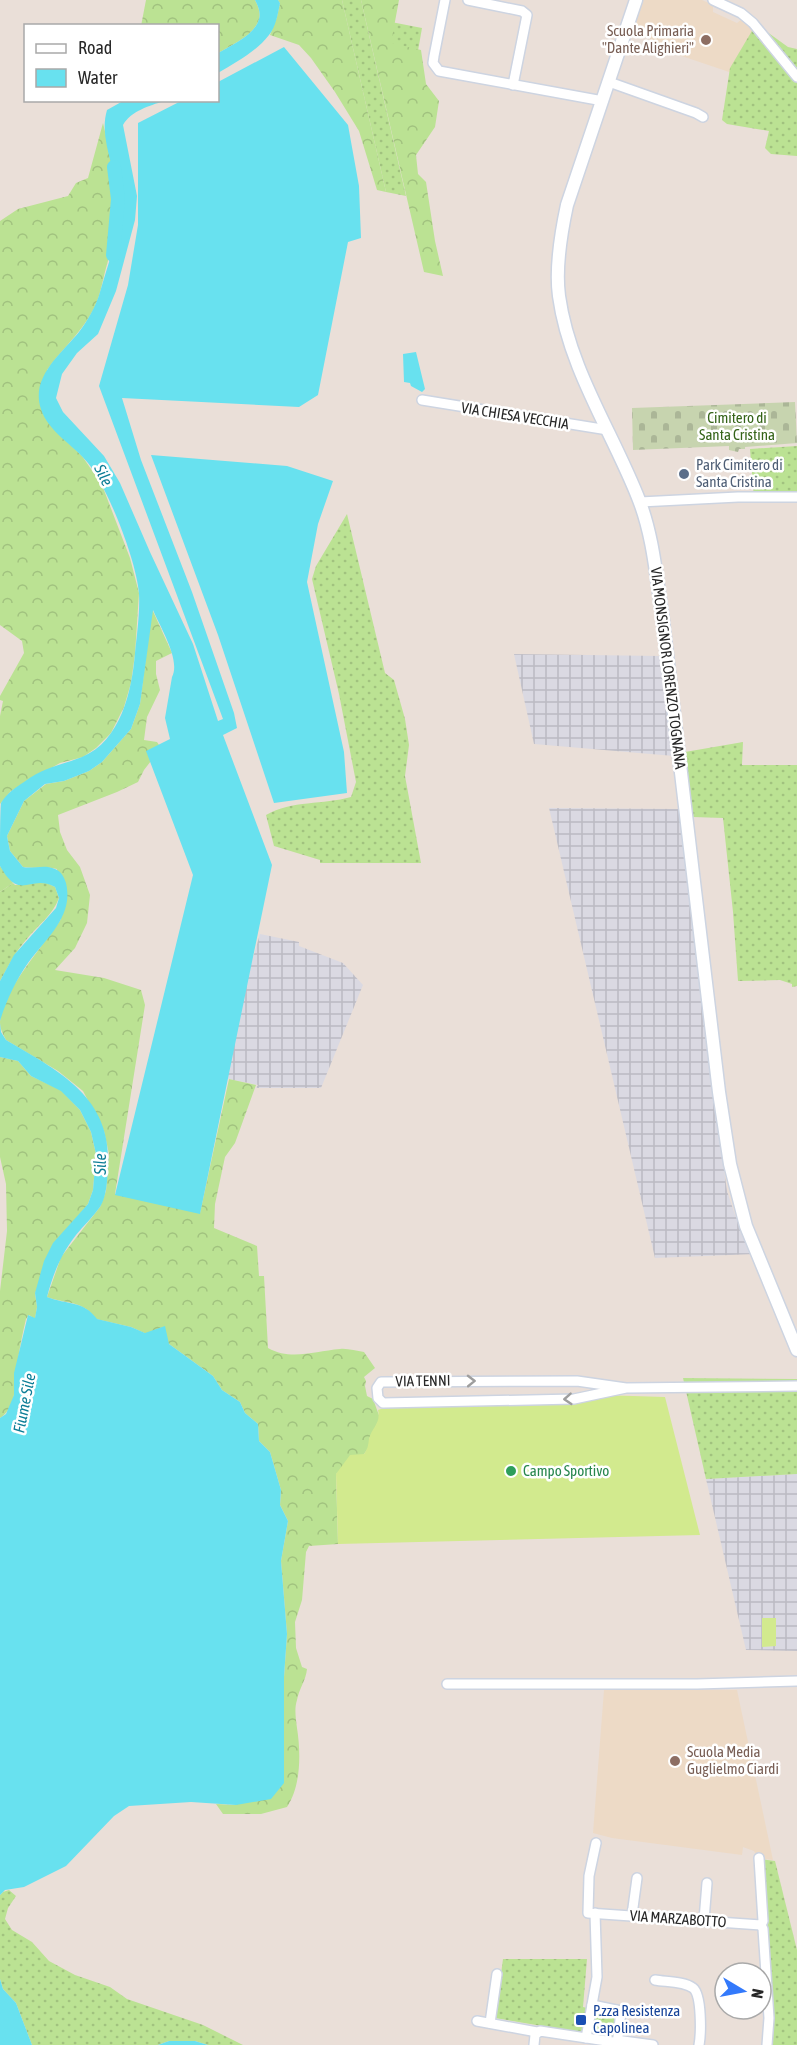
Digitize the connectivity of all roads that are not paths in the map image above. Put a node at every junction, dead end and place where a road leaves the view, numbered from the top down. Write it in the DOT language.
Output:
graph roads {
  1 [pos="445,0"];
  2 [pos="468,0"];
  3 [pos="636,0"];
  4 [pos="713,0"];
  5 [pos="797,77"];
  6 [pos="609,82"];
  7 [pos="513,85"];
  8 [pos="603,101"];
  9 [pos="703,117"];
  10 [pos="422,400"];
  11 [pos="608,430"];
  12 [pos="797,497"];
  13 [pos="640,502"];
  14 [pos="797,1350"];
  15 [pos="589,1383"];
  16 [pos="797,1386"];
  17 [pos="626,1388"];
  18 [pos="589,1396"];
  19 [pos="797,1681"];
  20 [pos="447,1684"];
  21 [pos="596,1843"];
  22 [pos="759,1858"];
  23 [pos="637,1878"];
  24 [pos="707,1883"];
  25 [pos="595,1913"];
  26 [pos="632,1915"];
  27 [pos="704,1920"];
  28 [pos="761,1925"];
  29 [pos="497,1974"];
  30 [pos="655,1980"];
  31 [pos="592,2004"];
  32 [pos="477,2021"];
  33 [pos="490,2023"];
  34 [pos="536,2033"];
  35 [pos="586,2038"];
  36 [pos="617,2043"];
  37 [pos="534,2045"];
  38 [pos="652,2045"];
  39 [pos="699,2045"];
  40 [pos="767,2045"];
  1 -- 7 [label="street"];
  2 -- 7 [label="street"];
  3 -- 6 [label="street, VIA MONSIGNOR LORENZO TOGNANA"];
  4 -- 5 [label="street"];
  6 -- 8 [label="street, VIA MONSIGNOR LORENZO TOGNANA"];
  6 -- 9 [label="street"];
  7 -- 8 [label="street"];
  8 -- 11 [label="street, VIA MONSIGNOR LORENZO TOGNANA"];
  10 -- 11 [label="street, VIA CHIESA VECCHIA"];
  11 -- 13 [label="street, VIA MONSIGNOR LORENZO TOGNANA"];
  12 -- 13 [label="street"];
  13 -- 14 [label="street, VIA MONSIGNOR LORENZO TOGNANA"];
  15 -- 17 [label="street, VIA TENNI"];
  15 -- 18 [label="street"];
  18 -- 15 [label="street, VIA TENNI, one-way"];
  16 -- 17 [label="street, VIA TENNI"];
  17 -- 18 [label="street, VIA TENNI"];
  19 -- 20 [label="street"];
  21 -- 25 [label="street"];
  22 -- 28 [label="street"];
  23 -- 26 [label="street"];
  24 -- 27 [label="street"];
  25 -- 26 [label="street, VIA MARZABOTTO"];
  25 -- 31 [label="street"];
  26 -- 27 [label="street, VIA MARZABOTTO"];
  27 -- 28 [label="street, VIA MARZABOTTO"];
  28 -- 40 [label="street"];
  29 -- 33 [label="street"];
  30 -- 39 [label="street"];
  31 -- 35 [label="street"];
  31 -- 36 [label="street"];
  32 -- 33 [label="street"];
  33 -- 34 [label="street"];
  34 -- 35 [label="street"];
  34 -- 37 [label="street"];
  35 -- 36 [label="street"];
  36 -- 38 [label="street"];
}
